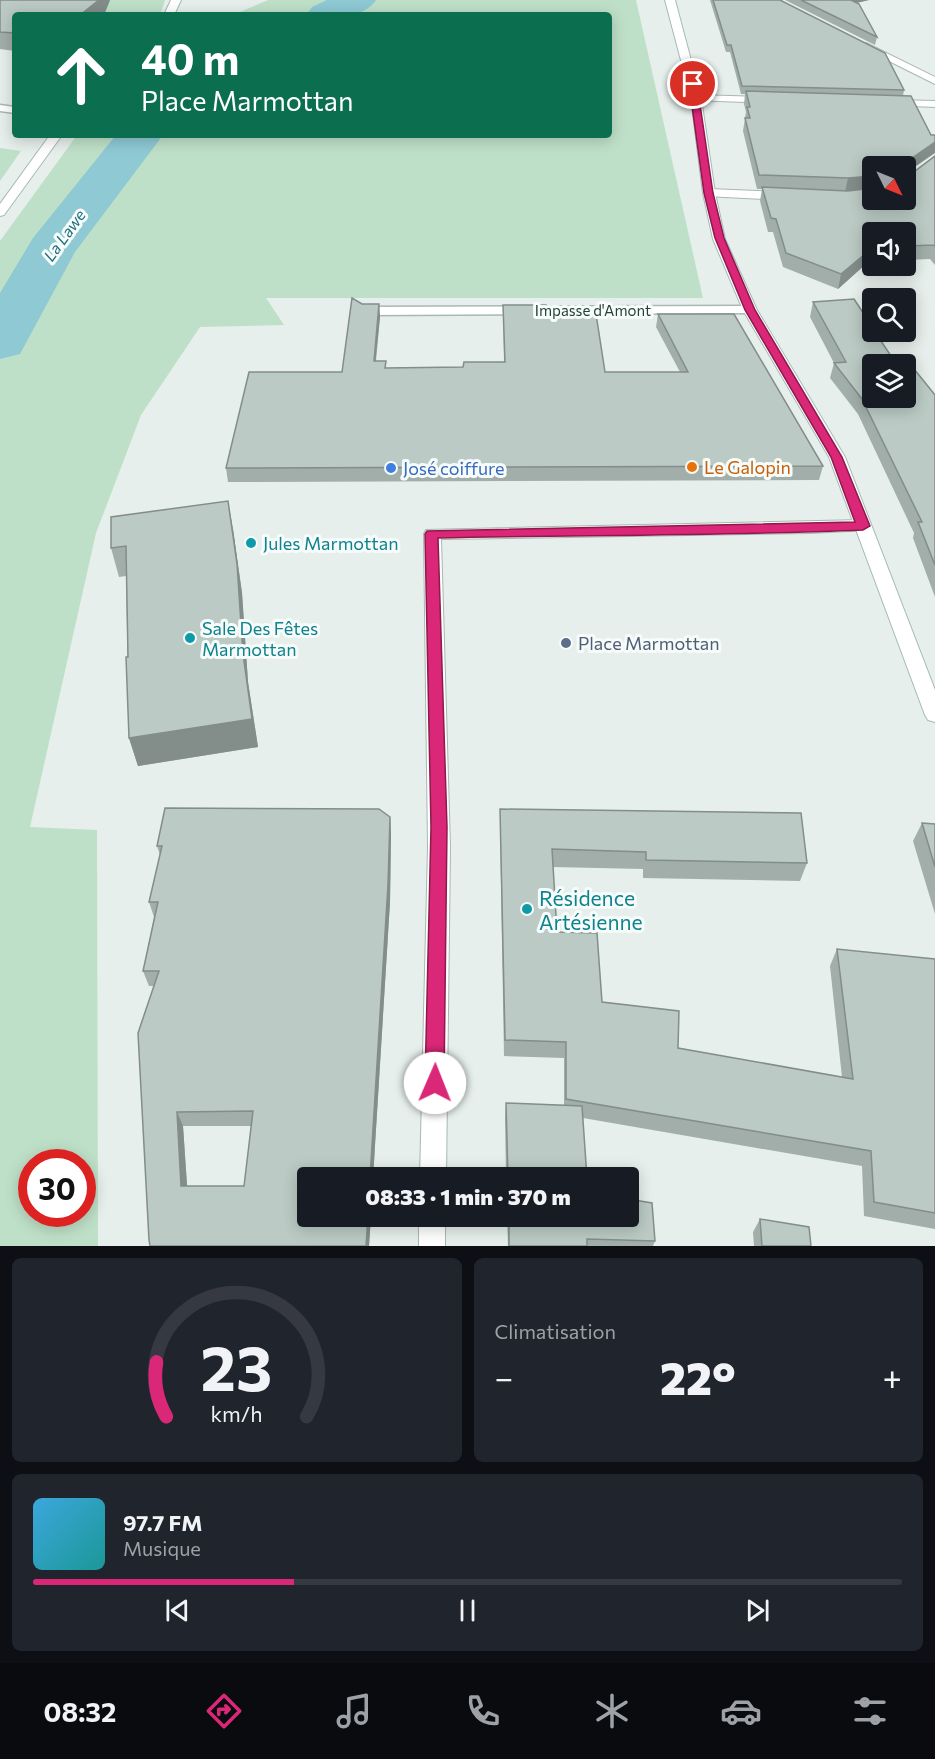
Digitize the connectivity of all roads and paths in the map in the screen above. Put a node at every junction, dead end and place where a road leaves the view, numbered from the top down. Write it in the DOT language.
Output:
graph roads {
  1 [pos="670,0"];
  2 [pos="854,40"];
  3 [pos="935,81"];
  4 [pos="696,98"];
  5 [pos="775,100"];
  6 [pos="878,103"];
  7 [pos="935,104"];
  8 [pos="54,138"];
  9 [pos="708,193"];
  10 [pos="801,196"];
  11 [pos="0,212"];
  12 [pos="750,310"];
  13 [pos="363,311"];
  14 [pos="863,526"];
  15 [pos="935,715"];
  16 [pos="433,1167"];
  17 [pos="432,1227"];
  18 [pos="432,1246"];
  1 -- 4 [label="street"];
  2 -- 3 [label="street"];
  4 -- 5 [label="street"];
  4 -- 9 [label="street"];
  6 -- 7 [label="street"];
  8 -- 11 [label="street"];
  9 -- 10 [label="street"];
  9 -- 12 [label="street"];
  12 -- 13 [label="lane, Impasse d'Amont"];
  12 -- 14 [label="street"];
  14 -- 15 [label="street"];
  14 -- 16 [label="street"];
  17 -- 18 [label="street"];
}
